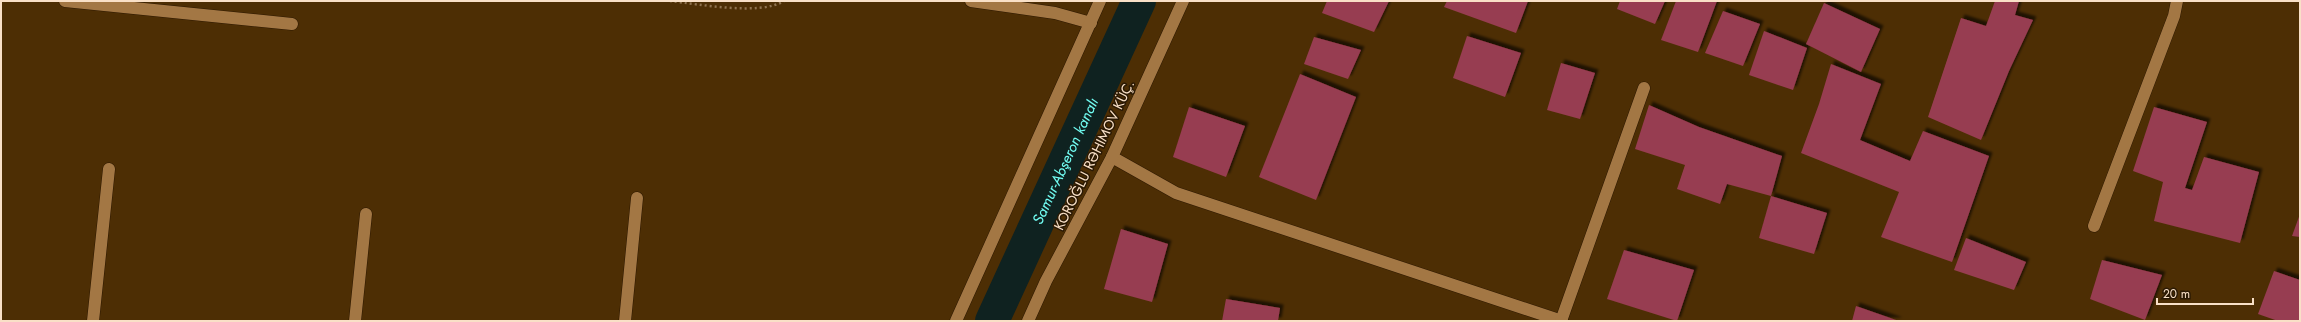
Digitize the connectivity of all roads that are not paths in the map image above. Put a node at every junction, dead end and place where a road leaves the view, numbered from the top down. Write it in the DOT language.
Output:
graph roads {
  1 [pos="65,1"];
  2 [pos="971,1"];
  3 [pos="1100,1"];
  4 [pos="1183,1"];
  5 [pos="2178,1"];
  6 [pos="1091,23"];
  7 [pos="292,24"];
  8 [pos="1644,88"];
  9 [pos="1112,157"];
  10 [pos="108,169"];
  11 [pos="637,198"];
  12 [pos="366,214"];
  13 [pos="2094,226"];
  14 [pos="93,321"];
  15 [pos="355,321"];
  16 [pos="625,321"];
  17 [pos="956,321"];
  18 [pos="1028,321"];
  19 [pos="1562,321"];
  1 -- 7 [label="street"];
  2 -- 6 [label="street"];
  3 -- 6 [label="street"];
  4 -- 9 [label="street, KOROĞLU RƏHIMOV KÜÇ."];
  5 -- 13 [label="street"];
  6 -- 17 [label="street"];
  8 -- 19 [label="street"];
  9 -- 18 [label="street, KOROĞLU RƏHIMOV KÜÇ."];
  9 -- 19 [label="street"];
  10 -- 14 [label="street"];
  11 -- 16 [label="street"];
  12 -- 15 [label="street"];
}
